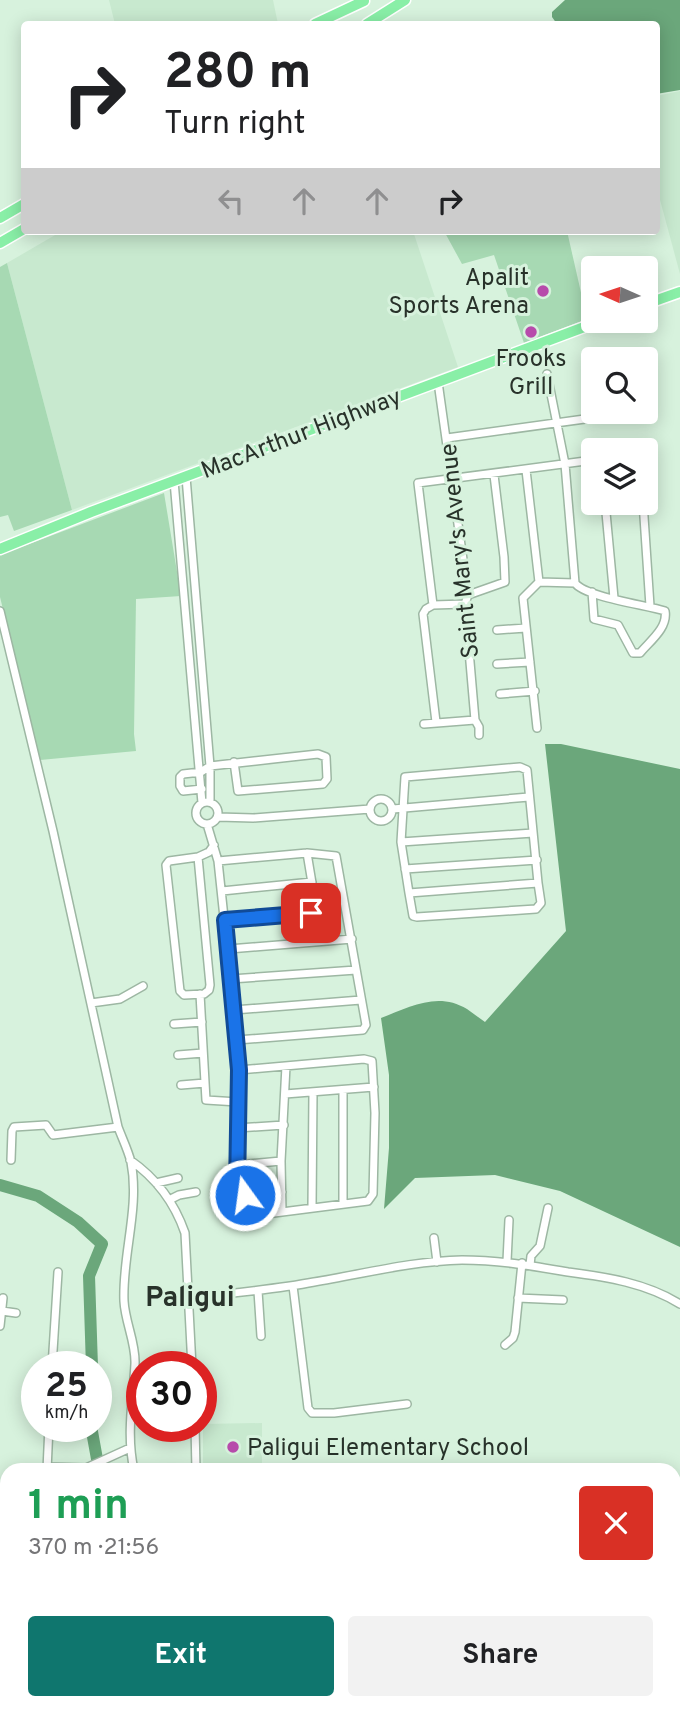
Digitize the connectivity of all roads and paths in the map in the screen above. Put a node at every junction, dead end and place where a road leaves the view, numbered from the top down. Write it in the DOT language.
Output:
graph roads {
  1 [pos="364,0"];
  2 [pos="405,0"];
  3 [pos="321,21"];
  4 [pos="330,21"];
  5 [pos="372,21"];
  6 [pos="21,206"];
  7 [pos="0,218"];
  8 [pos="21,231"];
  9 [pos="0,243"];
  10 [pos="680,292"];
  11 [pos="658,300"];
  12 [pos="581,328"];
  13 [pos="547,374"];
  14 [pos="438,382"];
  15 [pos="581,420"];
  16 [pos="556,424"];
  17 [pos="447,438"];
  18 [pos="581,462"];
  19 [pos="565,464"];
  20 [pos="526,470"];
  21 [pos="494,475"];
  22 [pos="186,477"];
  23 [pos="452,479"];
  24 [pos="174,481"];
  25 [pos="188,499"];
  26 [pos="176,501"];
  27 [pos="606,515"];
  28 [pos="644,515"];
  29 [pos="191,537"];
  30 [pos="180,540"];
  31 [pos="0,549"];
  32 [pos="539,582"];
  33 [pos="575,583"];
  34 [pos="592,593"];
  35 [pos="468,595"];
  36 [pos="614,598"];
  37 [pos="466,604"];
  38 [pos="433,605"];
  39 [pos="650,606"];
  40 [pos="0,611"];
  41 [pos="526,628"];
  42 [pos="497,630"];
  43 [pos="188,631"];
  44 [pos="199,631"];
  45 [pos="530,662"];
  46 [pos="497,664"];
  47 [pos="535,691"];
  48 [pos="500,694"];
  49 [pos="475,720"];
  50 [pos="436,722"];
  51 [pos="424,724"];
  52 [pos="537,728"];
  53 [pos="479,735"];
  54 [pos="234,762"];
  55 [pos="210,766"];
  56 [pos="201,772"];
  57 [pos="202,789"];
  58 [pos="529,797"];
  59 [pos="206,803"];
  60 [pos="370,809"];
  61 [pos="393,809"];
  62 [pos="403,809"];
  63 [pos="218,817"];
  64 [pos="208,824"];
  65 [pos="533,833"];
  66 [pos="401,842"];
  67 [pos="214,845"];
  68 [pos="307,853"];
  69 [pos="198,858"];
  70 [pos="537,860"];
  71 [pos="219,861"];
  72 [pos="405,869"];
  73 [pos="312,882"];
  74 [pos="538,884"];
  75 [pos="222,891"];
  76 [pos="409,893"];
  77 [pos="225,920"];
  78 [pos="352,939"];
  79 [pos="229,949"];
  80 [pos="356,970"];
  81 [pos="232,979"];
  82 [pos="143,986"];
  83 [pos="201,994"];
  84 [pos="361,1000"];
  85 [pos="91,1003"];
  86 [pos="234,1010"];
  87 [pos="202,1022"];
  88 [pos="174,1024"];
  89 [pos="237,1040"];
  90 [pos="203,1053"];
  91 [pos="178,1055"];
  92 [pos="286,1066"];
  93 [pos="239,1070"];
  94 [pos="205,1083"];
  95 [pos="181,1085"];
  96 [pos="374,1087"];
  97 [pos="344,1090"];
  98 [pos="313,1093"];
  99 [pos="285,1094"];
  100 [pos="238,1102"];
  101 [pos="284,1125"];
  102 [pos="118,1127"];
  103 [pos="237,1128"];
  104 [pos="11,1160"];
  105 [pos="130,1160"];
  106 [pos="281,1161"];
  107 [pos="237,1165"];
  108 [pos="178,1178"];
  109 [pos="156,1183"];
  110 [pos="196,1192"];
  111 [pos="282,1192"];
  112 [pos="254,1195"];
  113 [pos="169,1200"];
  114 [pos="343,1204"];
  115 [pos="312,1207"];
  116 [pos="548,1208"];
  117 [pos="282,1212"];
  118 [pos="509,1220"];
  119 [pos="434,1238"];
  120 [pos="507,1261"];
  121 [pos="437,1262"];
  122 [pos="526,1264"];
  123 [pos="58,1272"];
  124 [pos="293,1286"];
  125 [pos="258,1290"];
  126 [pos="3,1298"];
  127 [pos="187,1298"];
  128 [pos="518,1298"];
  129 [pos="563,1300"];
  130 [pos="680,1304"];
  131 [pos="2,1311"];
  132 [pos="16,1313"];
  133 [pos="0,1326"];
  134 [pos="261,1336"];
  135 [pos="505,1345"];
  136 [pos="53,1351"];
  137 [pos="191,1351"];
  138 [pos="407,1404"];
  139 [pos="48,1442"];
  140 [pos="195,1442"];
  141 [pos="130,1448"];
  142 [pos="47,1463"];
  143 [pos="94,1463"];
  144 [pos="133,1463"];
  145 [pos="196,1463"];
  1 -- 3 [label="highway"];
  1 -- 4 [label="highway"];
  2 -- 5 [label="highway"];
  6 -- 7 [label="highway"];
  8 -- 9 [label="highway"];
  10 -- 11 [label="highway"];
  12 -- 14 [label="highway, MacArthur Highway"];
  13 -- 16 [label="street"];
  14 -- 17 [label="street, Saint Mary's Avenue"];
  14 -- 22 [label="highway, MacArthur Highway"];
  15 -- 16 [label="street"];
  16 -- 17 [label="street"];
  16 -- 19 [label="street"];
  17 -- 23 [label="street, Saint Mary's Avenue"];
  18 -- 19 [label="street"];
  19 -- 20 [label="street"];
  19 -- 33 [label="street"];
  20 -- 21 [label="street"];
  20 -- 32 [label="street"];
  21 -- 23 [label="street"];
  21 -- 35 [label="street"];
  22 -- 24 [label="highway, MacArthur Highway"];
  22 -- 25 [label="street"];
  23 -- 35 [label="street, Saint Mary's Avenue"];
  23 -- 38 [label="street"];
  24 -- 26 [label="street"];
  24 -- 31 [label="highway, MacArthur Highway"];
  25 -- 26 [label="street"];
  25 -- 29 [label="street"];
  26 -- 30 [label="street"];
  27 -- 36 [label="street"];
  28 -- 39 [label="street"];
  29 -- 30 [label="street"];
  29 -- 44 [label="street"];
  30 -- 43 [label="street"];
  32 -- 33 [label="street"];
  32 -- 41 [label="street"];
  33 -- 34 [label="street"];
  34 -- 36 [label="street"];
  34 -- 39 [label="street"];
  35 -- 37 [label="street, Saint Mary's Avenue"];
  36 -- 39 [label="street"];
  37 -- 38 [label="street"];
  37 -- 49 [label="street, Saint Mary's Avenue"];
  38 -- 50 [label="street"];
  40 -- 85 [label="street"];
  41 -- 42 [label="street"];
  41 -- 45 [label="street"];
  43 -- 44 [label="street"];
  43 -- 56 [label="street"];
  44 -- 55 [label="street"];
  45 -- 46 [label="street"];
  45 -- 47 [label="street"];
  47 -- 48 [label="street"];
  47 -- 52 [label="street"];
  49 -- 50 [label="street"];
  49 -- 53 [label="street, Saint Mary's Avenue"];
  50 -- 51 [label="street"];
  54 -- 54 [label="street"];
  54 -- 55 [label="street"];
  55 -- 56 [label="street"];
  55 -- 59 [label="street"];
  56 -- 57 [label="street"];
  56 -- 57 [label="street"];
  57 -- 59 [label="street"];
  58 -- 62 [label="street"];
  58 -- 62 [label="street"];
  58 -- 65 [label="street"];
  59 -- 63 [label="street"];
  59 -- 64 [label="street"];
  60 -- 61 [label="street"];
  60 -- 61 [label="street"];
  60 -- 63 [label="street"];
  61 -- 62 [label="street"];
  62 -- 66 [label="street"];
  63 -- 64 [label="street"];
  64 -- 67 [label="street"];
  65 -- 66 [label="street"];
  65 -- 70 [label="street"];
  66 -- 72 [label="street"];
  67 -- 69 [label="street"];
  67 -- 71 [label="street"];
  68 -- 71 [label="street"];
  68 -- 73 [label="street"];
  68 -- 78 [label="street"];
  69 -- 83 [label="street"];
  69 -- 83 [label="street"];
  70 -- 72 [label="street"];
  70 -- 74 [label="street"];
  71 -- 75 [label="street"];
  72 -- 76 [label="street"];
  73 -- 75 [label="street"];
  73 -- 77 [label="street"];
  74 -- 76 [label="street"];
  74 -- 76 [label="street"];
  75 -- 77 [label="street"];
  77 -- 79 [label="street"];
  78 -- 79 [label="street"];
  78 -- 80 [label="street"];
  79 -- 81 [label="street"];
  80 -- 81 [label="street"];
  80 -- 84 [label="street"];
  81 -- 86 [label="street"];
  82 -- 85 [label="street"];
  83 -- 87 [label="street"];
  84 -- 86 [label="street"];
  84 -- 89 [label="street"];
  85 -- 102 [label="street"];
  86 -- 89 [label="street"];
  87 -- 88 [label="street"];
  87 -- 90 [label="street"];
  89 -- 93 [label="street"];
  90 -- 91 [label="street"];
  90 -- 94 [label="street"];
  92 -- 93 [label="street"];
  92 -- 96 [label="street"];
  92 -- 99 [label="street"];
  93 -- 100 [label="street"];
  94 -- 95 [label="street"];
  94 -- 100 [label="street"];
  96 -- 97 [label="street"];
  96 -- 114 [label="street"];
  97 -- 98 [label="street"];
  97 -- 114 [label="street"];
  98 -- 99 [label="street"];
  98 -- 115 [label="street"];
  99 -- 101 [label="street"];
  100 -- 103 [label="street"];
  101 -- 103 [label="street"];
  101 -- 106 [label="street"];
  102 -- 104 [label="street"];
  102 -- 105 [label="street"];
  103 -- 107 [label="street"];
  105 -- 109 [label="street"];
  105 -- 141 [label="street"];
  106 -- 107 [label="street"];
  106 -- 111 [label="street"];
  107 -- 112 [label="street"];
  108 -- 109 [label="street"];
  109 -- 113 [label="street"];
  110 -- 113 [label="street"];
  111 -- 112 [label="street"];
  111 -- 117 [label="street"];
  112 -- 117 [label="street"];
  113 -- 127 [label="street"];
  114 -- 115 [label="street"];
  115 -- 117 [label="street"];
  116 -- 122 [label="street"];
  118 -- 120 [label="street"];
  119 -- 121 [label="street"];
  120 -- 121 [label="street"];
  120 -- 122 [label="street"];
  121 -- 124 [label="street"];
  122 -- 128 [label="street"];
  122 -- 130 [label="street"];
  123 -- 136 [label="street"];
  124 -- 125 [label="street"];
  124 -- 138 [label="street"];
  125 -- 127 [label="street"];
  125 -- 134 [label="street"];
  126 -- 131 [label="street"];
  127 -- 137 [label="street"];
  128 -- 129 [label="street"];
  128 -- 135 [label="street"];
  131 -- 132 [label="street"];
  131 -- 133 [label="street"];
  139 -- 142 [label="street"];
  140 -- 145 [label="street"];
  141 -- 143 [label="street"];
  141 -- 144 [label="street"];
}
